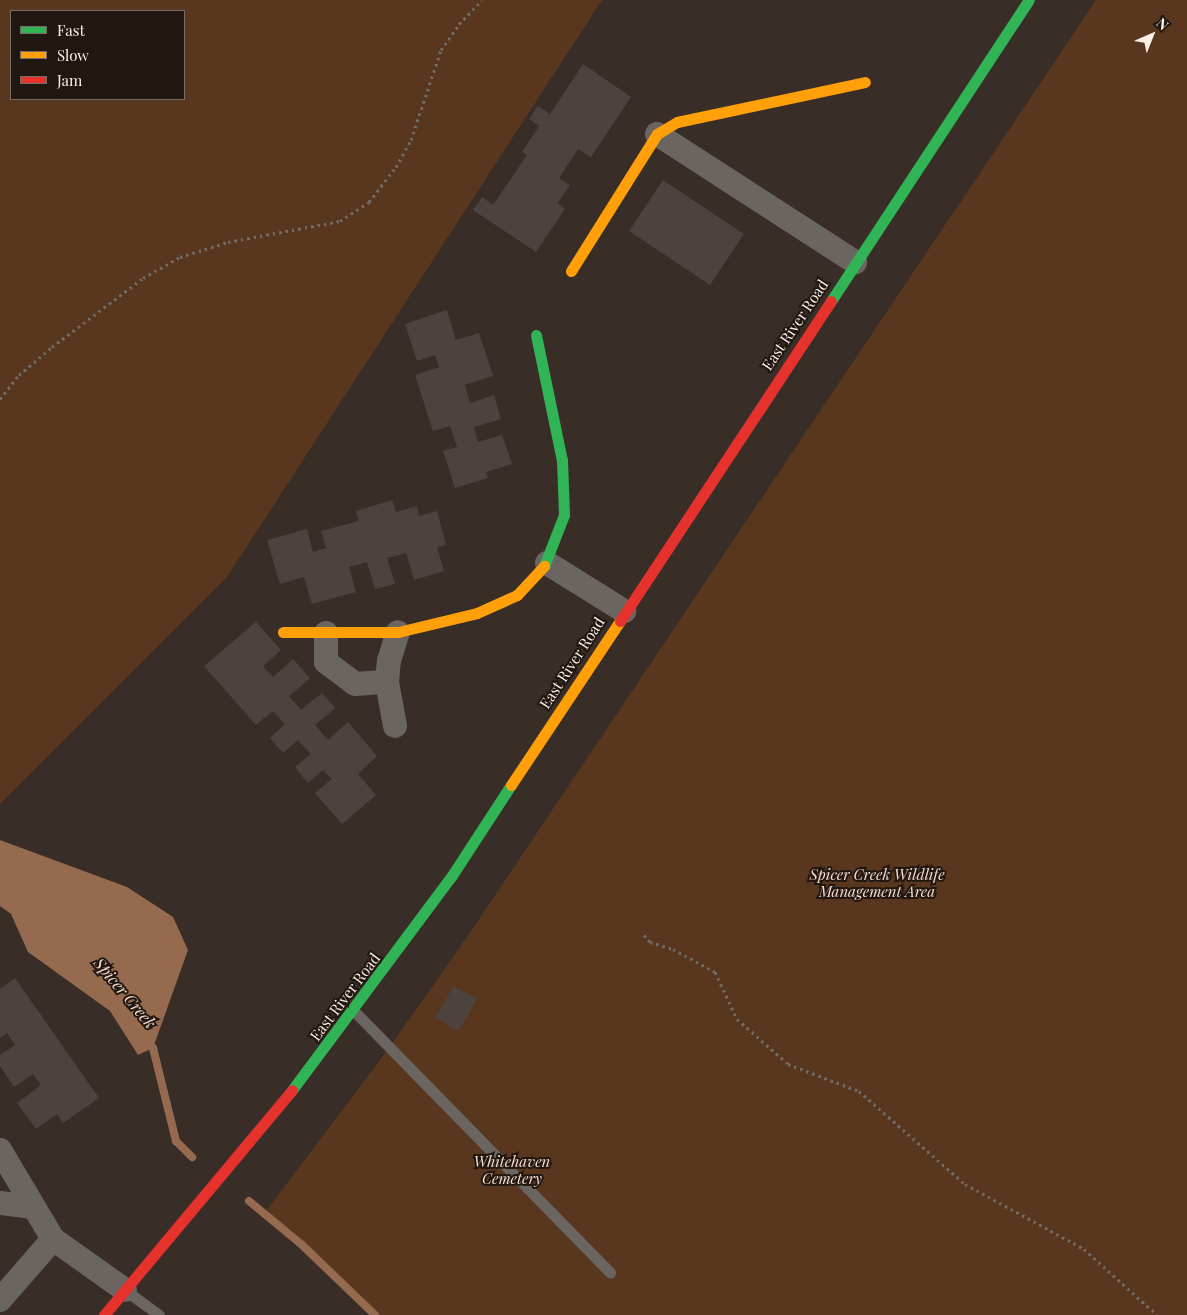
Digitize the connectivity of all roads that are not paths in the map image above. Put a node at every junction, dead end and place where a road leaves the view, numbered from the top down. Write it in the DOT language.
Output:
graph roads {
  1 [pos="1029,0"];
  2 [pos="865,82"];
  3 [pos="657,134"];
  4 [pos="855,262"];
  5 [pos="571,271"];
  6 [pos="536,335"];
  7 [pos="547,563"];
  8 [pos="624,611"];
  9 [pos="283,632"];
  10 [pos="398,632"];
  11 [pos="326,633"];
  12 [pos="387,682"];
  13 [pos="395,726"];
  14 [pos="354,1011"];
  15 [pos="0,1150"];
  16 [pos="0,1203"];
  17 [pos="31,1207"];
  18 [pos="53,1239"];
  19 [pos="610,1272"];
  20 [pos="125,1290"];
  21 [pos="0,1300"];
  22 [pos="104,1315"];
  23 [pos="159,1315"];
  1 -- 4 [label="main road, East River Road"];
  2 -- 3 [label="main road"];
  3 -- 4 [label="street"];
  3 -- 5 [label="main road"];
  4 -- 8 [label="main road, East River Road"];
  6 -- 7 [label="main road"];
  7 -- 8 [label="street"];
  7 -- 10 [label="main road"];
  8 -- 14 [label="main road, East River Road"];
  9 -- 11 [label="main road"];
  10 -- 11 [label="main road"];
  10 -- 12 [label="street"];
  11 -- 12 [label="street"];
  12 -- 13 [label="street"];
  14 -- 19 [label="lane"];
  14 -- 20 [label="main road, East River Road"];
  15 -- 17 [label="street"];
  16 -- 17 [label="street"];
  17 -- 18 [label="street"];
  18 -- 20 [label="street"];
  18 -- 21 [label="street"];
  20 -- 22 [label="main road, East River Road"];
  20 -- 23 [label="lane"];
}
